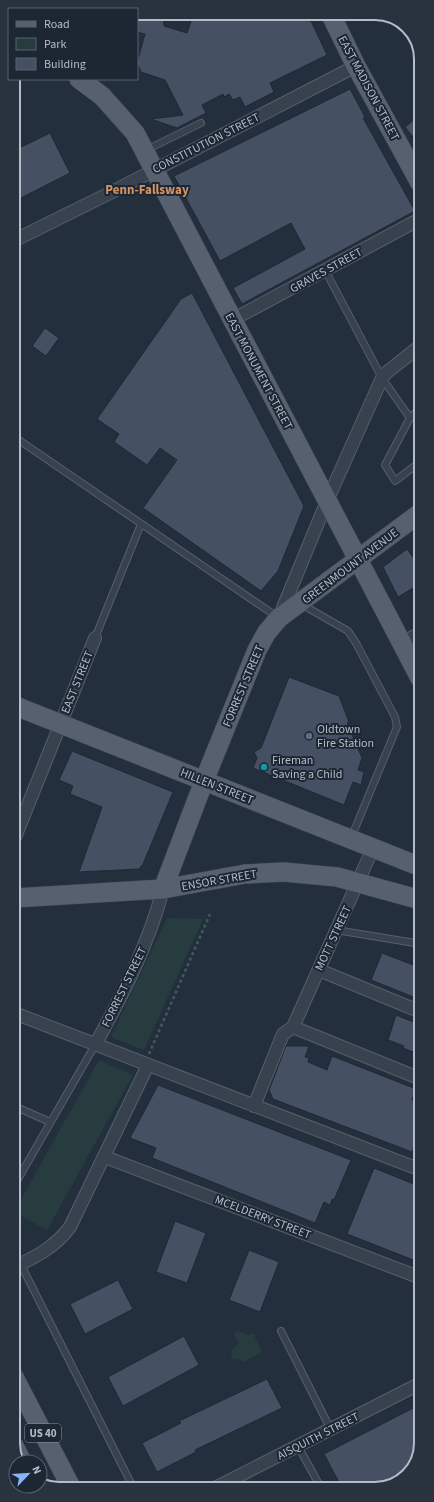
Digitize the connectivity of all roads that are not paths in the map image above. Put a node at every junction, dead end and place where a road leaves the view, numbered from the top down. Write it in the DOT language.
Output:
graph roads {
  1 [pos="333,20"];
  2 [pos="356,66"];
  3 [pos="80,80"];
  4 [pos="201,123"];
  5 [pos="144,151"];
  6 [pos="154,170"];
  7 [pos="414,172"];
  8 [pos="414,222"];
  9 [pos="20,237"];
  10 [pos="325,270"];
  11 [pos="232,320"];
  12 [pos="414,351"];
  13 [pos="382,378"];
  14 [pos="414,414"];
  15 [pos="410,418"];
  16 [pos="20,441"];
  17 [pos="414,467"];
  18 [pos="326,501"];
  19 [pos="414,518"];
  20 [pos="141,524"];
  21 [pos="358,560"];
  22 [pos="299,604"];
  23 [pos="279,618"];
  24 [pos="414,637"];
  25 [pos="95,638"];
  26 [pos="402,643"];
  27 [pos="414,666"];
  28 [pos="20,708"];
  29 [pos="60,724"];
  30 [pos="204,781"];
  31 [pos="20,825"];
  32 [pos="350,839"];
  33 [pos="373,848"];
  34 [pos="414,864"];
  35 [pos="359,882"];
  36 [pos="163,889"];
  37 [pos="20,898"];
  38 [pos="414,898"];
  39 [pos="336,930"];
  40 [pos="414,943"];
  41 [pos="318,970"];
  42 [pos="414,1009"];
  43 [pos="20,1015"];
  44 [pos="293,1027"];
  45 [pos="95,1045"];
  46 [pos="146,1064"];
  47 [pos="414,1075"];
  48 [pos="254,1106"];
  49 [pos="20,1109"];
  50 [pos="50,1122"];
  51 [pos="105,1157"];
  52 [pos="414,1167"];
  53 [pos="20,1175"];
  54 [pos="20,1265"];
  55 [pos="20,1272"];
  56 [pos="414,1275"];
  57 [pos="281,1331"];
  58 [pos="414,1387"];
  59 [pos="20,1389"];
  60 [pos="331,1430"];
  61 [pos="298,1446"];
  62 [pos="68,1482"];
  63 [pos="130,1482"];
  64 [pos="227,1482"];
  65 [pos="318,1482"];
  1 -- 2 [label="main road, EAST MADISON STREET"];
  2 -- 6 [label="street, CONSTITUTION STREET"];
  2 -- 7 [label="main road, EAST MADISON STREET"];
  3 -- 5 [label="main road, EAST MONUMENT STREET"];
  4 -- 5 [label="lane"];
  5 -- 6 [label="main road, EAST MONUMENT STREET"];
  6 -- 9 [label="street, CONSTITUTION STREET"];
  6 -- 11 [label="main road, EAST MONUMENT STREET"];
  8 -- 10 [label="street, GRAVES STREET"];
  10 -- 11 [label="street, GRAVES STREET"];
  10 -- 13 [label="lane"];
  11 -- 18 [label="main road, EAST MONUMENT STREET"];
  12 -- 13 [label="street, FORREST STREET"];
  13 -- 15 [label="lane"];
  13 -- 18 [label="street, FORREST STREET"];
  14 -- 15 [label="lane"];
  15 -- 17 [label="lane"];
  16 -- 20 [label="lane"];
  18 -- 21 [label="main road, EAST MONUMENT STREET"];
  18 -- 23 [label="street, FORREST STREET"];
  19 -- 21 [label="main road, GREENMOUNT AVENUE"];
  20 -- 23 [label="lane"];
  20 -- 25 [label="lane, EAST STREET"];
  21 -- 22 [label="main road, GREENMOUNT AVENUE"];
  21 -- 26 [label="main road, EAST MONUMENT STREET"];
  22 -- 23 [label="main road, GREENMOUNT AVENUE"];
  22 -- 32 [label="lane"];
  23 -- 30 [label="main road, FORREST STREET"];
  24 -- 26 [label="street"];
  25 -- 29 [label="street, EAST STREET"];
  26 -- 27 [label="main road, EAST MONUMENT STREET"];
  28 -- 29 [label="main road, HILLEN STREET"];
  29 -- 30 [label="main road, HILLEN STREET"];
  29 -- 31 [label="street, EAST STREET"];
  30 -- 32 [label="main road, HILLEN STREET"];
  30 -- 36 [label="main road, FORREST STREET"];
  32 -- 33 [label="main road, HILLEN STREET"];
  33 -- 34 [label="main road, HILLEN STREET"];
  33 -- 35 [label="street, MOTT STREET"];
  35 -- 36 [label="main road, ENSOR STREET"];
  35 -- 38 [label="main road, ENSOR STREET"];
  35 -- 39 [label="street, MOTT STREET"];
  36 -- 37 [label="main road, ENSOR STREET"];
  36 -- 45 [label="street, FORREST STREET"];
  39 -- 40 [label="lane"];
  39 -- 41 [label="street, MOTT STREET"];
  41 -- 42 [label="street"];
  41 -- 44 [label="street, MOTT STREET"];
  43 -- 45 [label="street"];
  44 -- 47 [label="street"];
  44 -- 48 [label="street, MOTT STREET"];
  45 -- 46 [label="street"];
  45 -- 50 [label="lane"];
  46 -- 48 [label="street"];
  46 -- 51 [label="street"];
  48 -- 52 [label="street"];
  49 -- 50 [label="lane"];
  50 -- 53 [label="lane"];
  51 -- 54 [label="street"];
  51 -- 56 [label="street, MCELDERRY STREET"];
  55 -- 63 [label="lane"];
  57 -- 60 [label="lane"];
  58 -- 60 [label="street, AISQUITH STREET"];
  59 -- 62 [label="main road, US 40"];
  60 -- 61 [label="street, AISQUITH STREET"];
  61 -- 64 [label="street, AISQUITH STREET"];
  61 -- 65 [label="lane"];
}
